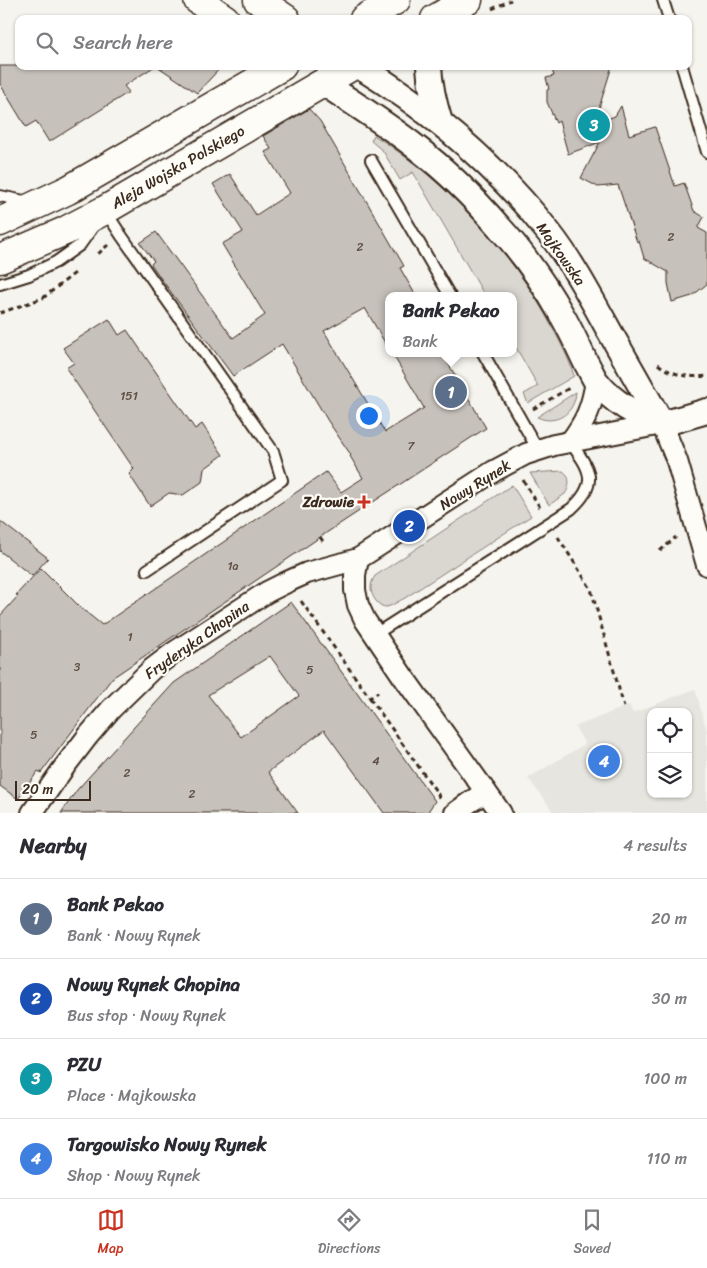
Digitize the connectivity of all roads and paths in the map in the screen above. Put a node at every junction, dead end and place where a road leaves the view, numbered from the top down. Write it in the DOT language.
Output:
graph roads {
  1 [pos="198,0"];
  2 [pos="258,0"];
  3 [pos="396,0"];
  4 [pos="664,0"];
  5 [pos="219,15"];
  6 [pos="280,15"];
  7 [pos="371,15"];
  8 [pos="668,15"];
  9 [pos="275,70"];
  10 [pos="303,70"];
  11 [pos="345,70"];
  12 [pos="365,70"];
  13 [pos="429,70"];
  14 [pos="683,70"];
  15 [pos="323,83"];
  16 [pos="440,122"];
  17 [pos="707,152"];
  18 [pos="371,160"];
  19 [pos="0,196"];
  20 [pos="40,204"];
  21 [pos="105,210"];
  22 [pos="0,222"];
  23 [pos="0,258"];
  24 [pos="0,284"];
  25 [pos="448,292"];
  26 [pos="485,357"];
  27 [pos="656,363"];
  28 [pos="707,376"];
  29 [pos="586,382"];
  30 [pos="533,409"];
  31 [pos="707,412"];
  32 [pos="662,424"];
  33 [pos="570,442"];
  34 [pos="538,450"];
  35 [pos="522,478"];
  36 [pos="542,510"];
  37 [pos="696,526"];
  38 [pos="556,534"];
  39 [pos="320,537"];
  40 [pos="325,544"];
  41 [pos="707,544"];
  42 [pos="358,559"];
  43 [pos="707,565"];
  44 [pos="147,570"];
  45 [pos="301,600"];
  46 [pos="374,635"];
  47 [pos="378,692"];
  48 [pos="370,698"];
  49 [pos="624,707"];
  50 [pos="486,792"];
  51 [pos="436,804"];
  52 [pos="32,813"];
  53 [pos="456,813"];
  54 [pos="501,813"];
  1 -- 5 [label="main road"];
  2 -- 6 [label="main road"];
  3 -- 7 [label="main road"];
  4 -- 8 [label="lane"];
  9 -- 20 [label="main road"];
  10 -- 15 [label="main road"];
  11 -- 15 [label="main road, Aleja Wojska Polskiego"];
  12 -- 16 [label="street, Majkowska"];
  13 -- 16 [label="street"];
  14 -- 17 [label="lane"];
  15 -- 21 [label="main road, Aleja Wojska Polskiego"];
  15 -- 29 [label="street"];
  16 -- 32 [label="street, Majkowska"];
  18 -- 25 [label="lane"];
  19 -- 20 [label="lane"];
  20 -- 22 [label="main road"];
  21 -- 23 [label="main road, Aleja Wojska Polskiego"];
  21 -- 24 [label="lane"];
  21 -- 44 [label="lane"];
  26 -- 34 [label="lane"];
  27 -- 28 [label="path"];
  29 -- 30 [label="path"];
  29 -- 32 [label="street"];
  29 -- 33 [label="street"];
  31 -- 32 [label="street"];
  32 -- 33 [label="street, Nowy Rynek"];
  32 -- 37 [label="street"];
  33 -- 34 [label="street, Nowy Rynek"];
  33 -- 46 [label="lane"];
  34 -- 42 [label="street, Nowy Rynek"];
  35 -- 36 [label="path"];
  37 -- 41 [label="lane"];
  37 -- 43 [label="street"];
  38 -- 49 [label="path"];
  39 -- 40 [label="path"];
  42 -- 46 [label="street"];
  42 -- 52 [label="street, Fryderyka Chopina"];
  45 -- 48 [label="path"];
  46 -- 50 [label="street"];
  47 -- 48 [label="path"];
  48 -- 51 [label="path"];
  50 -- 53 [label="street"];
  50 -- 54 [label="street"];
}
